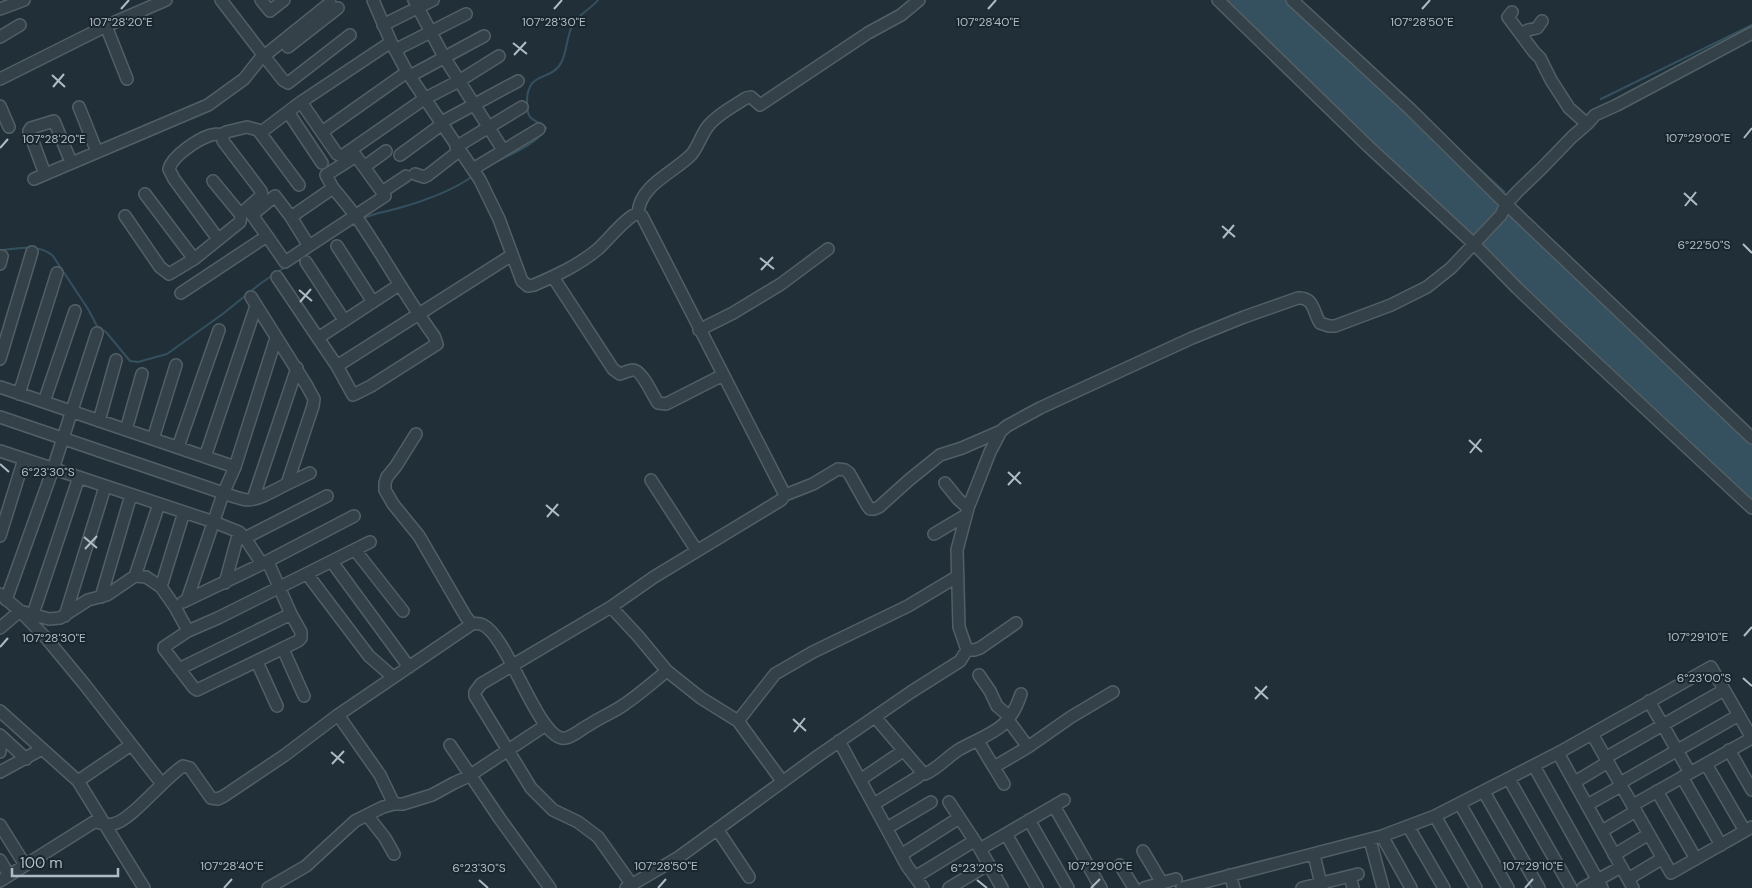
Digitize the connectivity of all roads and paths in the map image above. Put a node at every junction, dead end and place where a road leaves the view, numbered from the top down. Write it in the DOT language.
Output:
graph roads {
  1 [pos="24,0"];
  2 [pos="166,0"];
  3 [pos="261,0"];
  4 [pos="284,0"];
  5 [pos="373,0"];
  6 [pos="433,0"];
  7 [pos="919,0"];
  8 [pos="1218,0"];
  9 [pos="1292,0"];
  10 [pos="225,1"];
  11 [pos="416,4"];
  12 [pos="334,6"];
  13 [pos="0,9"];
  14 [pos="1512,12"];
  15 [pos="466,14"];
  16 [pos="1542,21"];
  17 [pos="20,25"];
  18 [pos="383,25"];
  19 [pos="106,26"];
  20 [pos="430,32"];
  21 [pos="1521,34"];
  22 [pos="1752,34"];
  23 [pos="350,35"];
  24 [pos="0,36"];
  25 [pos="484,36"];
  26 [pos="393,46"];
  27 [pos="499,56"];
  28 [pos="444,57"];
  29 [pos="266,58"];
  30 [pos="408,74"];
  31 [pos="0,79"];
  32 [pos="127,79"];
  33 [pos="459,81"];
  34 [pos="518,81"];
  35 [pos="424,99"];
  36 [pos="300,102"];
  37 [pos="473,105"];
  38 [pos="0,106"];
  39 [pos="78,107"];
  40 [pos="522,107"];
  41 [pos="288,112"];
  42 [pos="440,124"];
  43 [pos="1587,124"];
  44 [pos="9,127"];
  45 [pos="488,127"];
  46 [pos="539,129"];
  47 [pos="322,132"];
  48 [pos="260,133"];
  49 [pos="223,134"];
  50 [pos="458,149"];
  51 [pos="503,150"];
  52 [pos="386,151"];
  53 [pos="97,152"];
  54 [pos="400,155"];
  55 [pos="71,162"];
  56 [pos="322,163"];
  57 [pos="364,167"];
  58 [pos="475,173"];
  59 [pos="45,174"];
  60 [pos="34,179"];
  61 [pos="213,181"];
  62 [pos="298,185"];
  63 [pos="333,188"];
  64 [pos="1518,191"];
  65 [pos="382,192"];
  66 [pos="145,194"];
  67 [pos="1497,195"];
  68 [pos="1504,209"];
  69 [pos="638,213"];
  70 [pos="241,215"];
  71 [pos="126,216"];
  72 [pos="291,218"];
  73 [pos="357,219"];
  74 [pos="267,236"];
  75 [pos="218,239"];
  76 [pos="1477,241"];
  77 [pos="309,246"];
  78 [pos="337,246"];
  79 [pos="828,249"];
  80 [pos="32,252"];
  81 [pos="512,255"];
  82 [pos="194,259"];
  83 [pos="306,262"];
  84 [pos="57,274"];
  85 [pos="277,277"];
  86 [pos="553,277"];
  87 [pos="399,285"];
  88 [pos="181,293"];
  89 [pos="373,302"];
  90 [pos="75,311"];
  91 [pos="419,315"];
  92 [pos="344,320"];
  93 [pos="218,330"];
  94 [pos="699,330"];
  95 [pos="97,333"];
  96 [pos="276,338"];
  97 [pos="318,338"];
  98 [pos="0,359"];
  99 [pos="116,360"];
  100 [pos="176,365"];
  101 [pos="337,366"];
  102 [pos="296,368"];
  103 [pos="142,374"];
  104 [pos="723,375"];
  105 [pos="0,387"];
  106 [pos="19,394"];
  107 [pos="44,402"];
  108 [pos="71,411"];
  109 [pos="0,417"];
  110 [pos="99,421"];
  111 [pos="126,430"];
  112 [pos="1001,431"];
  113 [pos="416,434"];
  114 [pos="1752,438"];
  115 [pos="62,439"];
  116 [pos="153,439"];
  117 [pos="178,448"];
  118 [pos="0,451"];
  119 [pos="205,456"];
  120 [pos="24,459"];
  121 [pos="234,467"];
  122 [pos="53,469"];
  123 [pos="310,473"];
  124 [pos="79,477"];
  125 [pos="651,480"];
  126 [pos="287,484"];
  127 [pos="945,484"];
  128 [pos="106,486"];
  129 [pos="223,494"];
  130 [pos="132,495"];
  131 [pos="785,495"];
  132 [pos="327,496"];
  133 [pos="253,499"];
  134 [pos="159,504"];
  135 [pos="1752,508"];
  136 [pos="184,512"];
  137 [pos="967,512"];
  138 [pos="354,516"];
  139 [pos="214,522"];
  140 [pos="934,534"];
  141 [pos="242,535"];
  142 [pos="0,536"];
  143 [pos="370,542"];
  144 [pos="356,550"];
  145 [pos="698,551"];
  146 [pos="332,562"];
  147 [pos="265,563"];
  148 [pos="307,574"];
  149 [pos="134,576"];
  150 [pos="958,576"];
  151 [pos="225,583"];
  152 [pos="161,587"];
  153 [pos="280,587"];
  154 [pos="3,597"];
  155 [pos="101,597"];
  156 [pos="187,600"];
  157 [pos="175,607"];
  158 [pos="612,607"];
  159 [pos="20,611"];
  160 [pos="403,611"];
  161 [pos="33,614"];
  162 [pos="291,614"];
  163 [pos="65,616"];
  164 [pos="50,619"];
  165 [pos="1016,623"];
  166 [pos="472,624"];
  167 [pos="0,628"];
  168 [pos="38,630"];
  169 [pos="188,631"];
  170 [pos="283,649"];
  171 [pos="966,650"];
  172 [pos="397,651"];
  173 [pos="256,662"];
  174 [pos="377,663"];
  175 [pos="513,666"];
  176 [pos="409,667"];
  177 [pos="179,669"];
  178 [pos="667,671"];
  179 [pos="979,675"];
  180 [pos="393,676"];
  181 [pos="1724,690"];
  182 [pos="1113,692"];
  183 [pos="1021,694"];
  184 [pos="304,696"];
  185 [pos="1650,702"];
  186 [pos="277,706"];
  187 [pos="0,711"];
  188 [pos="338,715"];
  189 [pos="1739,716"];
  190 [pos="875,717"];
  191 [pos="1009,719"];
  192 [pos="738,722"];
  193 [pos="546,725"];
  194 [pos="1663,725"];
  195 [pos="1592,734"];
  196 [pos="1,735"];
  197 [pos="1752,738"];
  198 [pos="839,741"];
  199 [pos="978,741"];
  200 [pos="131,745"];
  201 [pos="450,745"];
  202 [pos="1028,746"];
  203 [pos="42,749"];
  204 [pos="508,750"];
  205 [pos="1678,750"];
  206 [pos="1730,750"];
  207 [pos="0,752"];
  208 [pos="900,753"];
  209 [pos="1558,753"];
  210 [pos="26,758"];
  211 [pos="1607,760"];
  212 [pos="1706,764"];
  213 [pos="1534,766"];
  214 [pos="994,767"];
  215 [pos="0,772"];
  216 [pos="1686,775"];
  217 [pos="469,776"];
  218 [pos="918,777"];
  219 [pos="1509,779"];
  220 [pos="860,780"];
  221 [pos="78,781"];
  222 [pos="782,781"];
  223 [pos="1575,782"];
  224 [pos="162,784"];
  225 [pos="1004,784"];
  226 [pos="1621,784"];
  227 [pos="1752,790"];
  228 [pos="1657,791"];
  229 [pos="1484,792"];
  230 [pos="931,802"];
  231 [pos="949,802"];
  232 [pos="394,804"];
  233 [pos="874,804"];
  234 [pos="1460,804"];
  235 [pos="1587,805"];
  236 [pos="1634,808"];
  237 [pos="367,815"];
  238 [pos="1435,816"];
  239 [pos="959,818"];
  240 [pos="1029,820"];
  241 [pos="105,824"];
  242 [pos="0,826"];
  243 [pos="1408,826"];
  244 [pos="887,828"];
  245 [pos="717,829"];
  246 [pos="1748,829"];
  247 [pos="1602,831"];
  248 [pos="1006,834"];
  249 [pos="1649,834"];
  250 [pos="1382,836"];
  251 [pos="1370,840"];
  252 [pos="977,845"];
  253 [pos="1721,845"];
  254 [pos="1143,851"];
  255 [pos="394,854"];
  256 [pos="1314,854"];
  257 [pos="901,855"];
  258 [pos="1614,855"];
  259 [pos="1663,858"];
  260 [pos="1696,859"];
  261 [pos="0,860"];
  262 [pos="988,864"];
  263 [pos="1120,865"];
  264 [pos="25,866"];
  265 [pos="1621,867"];
  266 [pos="1230,875"];
  267 [pos="749,877"];
  268 [pos="914,877"];
  269 [pos="5,878"];
  270 [pos="1631,883"];
  271 [pos="1173,884"];
  272 [pos="1600,884"];
  273 [pos="629,886"];
  274 [pos="1322,886"];
  275 [pos="144,888"];
  276 [pos="268,888"];
  277 [pos="550,888"];
  278 [pos="923,888"];
  279 [pos="949,888"];
  280 [pos="1002,888"];
  281 [pos="1037,888"];
  282 [pos="1068,888"];
  283 [pos="1101,888"];
  284 [pos="1134,888"];
  285 [pos="1144,888"];
  286 [pos="1234,888"];
  287 [pos="1302,888"];
  288 [pos="1353,888"];
  289 [pos="1382,888"];
  290 [pos="1411,888"];
  291 [pos="1444,888"];
  292 [pos="1476,888"];
  293 [pos="1508,888"];
  294 [pos="1540,888"];
  295 [pos="1571,888"];
  296 [pos="1582,888"];
  1 -- 13 [label="street"];
  2 -- 19 [label="street"];
  3 -- 4 [label="street"];
  5 -- 18 [label="street"];
  6 -- 11 [label="street"];
  7 -- 69 [label="street"];
  8 -- 76 [label="street"];
  9 -- 67 [label="street"];
  10 -- 29 [label="street"];
  11 -- 18 [label="street"];
  11 -- 20 [label="street"];
  12 -- 29 [label="street"];
  14 -- 21 [label="street"];
  15 -- 20 [label="street"];
  16 -- 21 [label="street"];
  17 -- 24 [label="street"];
  18 -- 26 [label="street"];
  19 -- 31 [label="street"];
  19 -- 32 [label="street"];
  20 -- 26 [label="street"];
  20 -- 28 [label="street"];
  21 -- 43 [label="street"];
  22 -- 43 [label="street"];
  23 -- 29 [label="street"];
  25 -- 28 [label="street"];
  26 -- 30 [label="street"];
  26 -- 36 [label="street"];
  27 -- 33 [label="street"];
  28 -- 30 [label="street"];
  28 -- 33 [label="street"];
  29 -- 53 [label="street"];
  30 -- 35 [label="street"];
  30 -- 47 [label="street"];
  33 -- 35 [label="street"];
  33 -- 37 [label="street"];
  34 -- 37 [label="street"];
  35 -- 42 [label="street"];
  35 -- 47 [label="street"];
  36 -- 41 [label="street"];
  36 -- 47 [label="street"];
  37 -- 42 [label="street"];
  37 -- 45 [label="street"];
  38 -- 44 [label="street"];
  39 -- 53 [label="street"];
  40 -- 45 [label="street"];
  41 -- 48 [label="street"];
  41 -- 56 [label="street"];
  42 -- 50 [label="street"];
  42 -- 54 [label="street"];
  43 -- 64 [label="street"];
  45 -- 50 [label="street"];
  45 -- 51 [label="street"];
  46 -- 51 [label="street"];
  48 -- 49 [label="street"];
  48 -- 62 [label="street"];
  49 -- 70 [label="street"];
  49 -- 75 [label="street"];
  50 -- 58 [label="street"];
  50 -- 65 [label="street"];
  51 -- 58 [label="street"];
  52 -- 57 [label="street"];
  53 -- 55 [label="street"];
  55 -- 59 [label="street"];
  55 -- 59 [label="street"];
  57 -- 63 [label="street"];
  57 -- 65 [label="street"];
  58 -- 81 [label="street"];
  59 -- 60 [label="street"];
  61 -- 70 [label="street"];
  63 -- 72 [label="street"];
  63 -- 73 [label="street"];
  64 -- 67 [label="street"];
  64 -- 68 [label="street"];
  65 -- 73 [label="street"];
  66 -- 82 [label="street"];
  67 -- 68 [label="street"];
  68 -- 76 [label="street"];
  68 -- 114 [label="street"];
  69 -- 86 [label="street"];
  69 -- 94 [label="street"];
  70 -- 75 [label="street"];
  71 -- 82 [label="street"];
  72 -- 74 [label="street"];
  72 -- 77 [label="street"];
  73 -- 77 [label="street"];
  73 -- 87 [label="street"];
  74 -- 77 [label="street"];
  74 -- 88 [label="street"];
  75 -- 82 [label="street"];
  76 -- 112 [label="street"];
  76 -- 135 [label="street"];
  78 -- 89 [label="street"];
  79 -- 94 [label="street"];
  80 -- 98 [label="street"];
  81 -- 86 [label="street"];
  81 -- 91 [label="street"];
  83 -- 92 [label="street"];
  84 -- 106 [label="street"];
  85 -- 97 [label="street"];
  86 -- 104 [label="street"];
  87 -- 89 [label="street"];
  87 -- 91 [label="street"];
  89 -- 92 [label="street"];
  90 -- 107 [label="street"];
  91 -- 101 [label="street"];
  91 -- 101 [label="street"];
  92 -- 97 [label="street"];
  93 -- 117 [label="street"];
  94 -- 104 [label="street"];
  95 -- 108 [label="street"];
  96 -- 102 [label="street"];
  96 -- 119 [label="street"];
  96 -- 121 [label="street"];
  97 -- 101 [label="street"];
  99 -- 110 [label="street"];
  100 -- 116 [label="street"];
  102 -- 126 [label="street"];
  102 -- 133 [label="street"];
  103 -- 111 [label="street"];
  104 -- 131 [label="street"];
  105 -- 106 [label="street"];
  106 -- 107 [label="street"];
  107 -- 108 [label="street"];
  108 -- 110 [label="street"];
  108 -- 115 [label="street"];
  109 -- 115 [label="street"];
  110 -- 111 [label="street"];
  111 -- 116 [label="street"];
  112 -- 131 [label="street"];
  112 -- 137 [label="street"];
  113 -- 166 [label="street"];
  115 -- 122 [label="street"];
  115 -- 129 [label="street"];
  116 -- 117 [label="street"];
  117 -- 119 [label="street"];
  118 -- 120 [label="street"];
  119 -- 121 [label="street"];
  120 -- 122 [label="street"];
  120 -- 142 [label="street"];
  121 -- 129 [label="street"];
  122 -- 124 [label="street"];
  122 -- 154 [label="street"];
  123 -- 126 [label="street"];
  124 -- 128 [label="street"];
  124 -- 161 [label="street"];
  125 -- 145 [label="street"];
  126 -- 133 [label="street"];
  127 -- 137 [label="street"];
  128 -- 130 [label="street"];
  128 -- 163 [label="street"];
  129 -- 133 [label="street"];
  129 -- 139 [label="street"];
  130 -- 134 [label="street"];
  130 -- 155 [label="street"];
  131 -- 145 [label="street"];
  132 -- 141 [label="street"];
  134 -- 136 [label="street"];
  134 -- 149 [label="street"];
  136 -- 139 [label="street"];
  136 -- 152 [label="street"];
  137 -- 140 [label="street"];
  137 -- 150 [label="street"];
  138 -- 147 [label="street"];
  139 -- 141 [label="street"];
  139 -- 156 [label="street"];
  141 -- 147 [label="street"];
  141 -- 151 [label="street"];
  143 -- 144 [label="street"];
  144 -- 146 [label="street"];
  144 -- 160 [label="street"];
  145 -- 158 [label="street"];
  146 -- 148 [label="street"];
  146 -- 172 [label="street"];
  147 -- 151 [label="street"];
  147 -- 153 [label="street"];
  148 -- 153 [label="street"];
  148 -- 174 [label="street"];
  149 -- 152 [label="street"];
  149 -- 155 [label="street"];
  150 -- 171 [label="street"];
  150 -- 192 [label="street"];
  151 -- 156 [label="street"];
  152 -- 157 [label="street"];
  153 -- 162 [label="street"];
  153 -- 169 [label="street"];
  154 -- 159 [label="street"];
  155 -- 163 [label="street"];
  156 -- 157 [label="street"];
  157 -- 169 [label="street"];
  158 -- 175 [label="street"];
  158 -- 178 [label="street"];
  159 -- 161 [label="street"];
  159 -- 167 [label="street"];
  159 -- 168 [label="street"];
  161 -- 164 [label="street"];
  162 -- 170 [label="street"];
  162 -- 177 [label="street"];
  163 -- 164 [label="street"];
  164 -- 168 [label="street"];
  165 -- 171 [label="street"];
  166 -- 175 [label="street"];
  166 -- 176 [label="street"];
  168 -- 200 [label="street"];
  169 -- 177 [label="street"];
  170 -- 173 [label="street"];
  170 -- 184 [label="street"];
  171 -- 190 [label="street"];
  172 -- 174 [label="street"];
  172 -- 176 [label="street"];
  173 -- 177 [label="street"];
  173 -- 186 [label="street"];
  174 -- 180 [label="street"];
  175 -- 193 [label="street"];
  175 -- 204 [label="street"];
  176 -- 180 [label="street"];
  178 -- 192 [label="street"];
  178 -- 193 [label="street"];
  179 -- 191 [label="street"];
  180 -- 188 [label="street"];
  181 -- 185 [label="street"];
  181 -- 189 [label="street"];
  181 -- 194 [label="street"];
  182 -- 202 [label="street"];
  183 -- 191 [label="street"];
  185 -- 194 [label="street"];
  185 -- 195 [label="street"];
  187 -- 203 [label="street"];
  188 -- 224 [label="street"];
  188 -- 232 [label="street"];
  189 -- 197 [label="street"];
  189 -- 205 [label="street"];
  190 -- 198 [label="street"];
  190 -- 199 [label="street"];
  191 -- 199 [label="street"];
  191 -- 202 [label="street"];
  192 -- 222 [label="street"];
  193 -- 204 [label="street"];
  194 -- 205 [label="street"];
  194 -- 211 [label="street"];
  195 -- 209 [label="street"];
  195 -- 211 [label="street"];
  196 -- 207 [label="street"];
  196 -- 210 [label="street"];
  197 -- 206 [label="street"];
  198 -- 220 [label="street"];
  198 -- 222 [label="street"];
  199 -- 214 [label="street"];
  200 -- 221 [label="street"];
  200 -- 224 [label="street"];
  201 -- 217 [label="street"];
  202 -- 214 [label="street"];
  203 -- 210 [label="street"];
  203 -- 221 [label="street"];
  204 -- 217 [label="street"];
  204 -- 273 [label="street"];
  205 -- 216 [label="street"];
  205 -- 226 [label="street"];
  206 -- 212 [label="street"];
  206 -- 227 [label="street"];
  208 -- 220 [label="street"];
  209 -- 213 [label="street"];
  209 -- 223 [label="street"];
  210 -- 215 [label="street"];
  211 -- 223 [label="street"];
  211 -- 226 [label="street"];
  212 -- 216 [label="street"];
  212 -- 246 [label="street"];
  213 -- 219 [label="street"];
  213 -- 272 [label="street"];
  214 -- 225 [label="street"];
  216 -- 228 [label="street"];
  216 -- 253 [label="street"];
  217 -- 232 [label="street"];
  217 -- 277 [label="street"];
  218 -- 233 [label="street"];
  219 -- 229 [label="street"];
  219 -- 295 [label="street"];
  220 -- 233 [label="street"];
  221 -- 241 [label="street"];
  222 -- 245 [label="street"];
  223 -- 235 [label="street"];
  224 -- 241 [label="street"];
  226 -- 235 [label="street"];
  226 -- 236 [label="street"];
  228 -- 236 [label="street"];
  228 -- 260 [label="street"];
  229 -- 234 [label="street"];
  229 -- 294 [label="street"];
  230 -- 244 [label="street"];
  231 -- 239 [label="street"];
  232 -- 237 [label="street"];
  233 -- 244 [label="street"];
  234 -- 238 [label="street"];
  234 -- 293 [label="street"];
  235 -- 247 [label="street"];
  236 -- 247 [label="street"];
  236 -- 249 [label="street"];
  237 -- 255 [label="street"];
  237 -- 276 [label="street"];
  238 -- 243 [label="street"];
  238 -- 292 [label="street"];
  239 -- 252 [label="street"];
  239 -- 257 [label="street"];
  240 -- 248 [label="street"];
  240 -- 282 [label="street"];
  240 -- 283 [label="street"];
  241 -- 264 [label="street"];
  241 -- 275 [label="street"];
  242 -- 264 [label="street"];
  243 -- 250 [label="street"];
  243 -- 291 [label="street"];
  244 -- 257 [label="street"];
  245 -- 267 [label="street"];
  245 -- 273 [label="street"];
  246 -- 253 [label="street"];
  247 -- 258 [label="street"];
  248 -- 252 [label="street"];
  248 -- 281 [label="street"];
  249 -- 258 [label="street"];
  249 -- 259 [label="street"];
  250 -- 251 [label="street"];
  250 -- 290 [label="street"];
  251 -- 256 [label="street"];
  251 -- 289 [label="street"];
  252 -- 262 [label="street"];
  252 -- 268 [label="street"];
  253 -- 260 [label="street"];
  254 -- 271 [label="street"];
  256 -- 266 [label="street"];
  256 -- 274 [label="street"];
  257 -- 268 [label="street"];
  258 -- 265 [label="street"];
  259 -- 260 [label="street"];
  259 -- 270 [label="street"];
  261 -- 269 [label="street"];
  262 -- 279 [label="street"];
  262 -- 280 [label="street"];
  263 -- 284 [label="street"];
  264 -- 269 [label="street"];
  265 -- 270 [label="street"];
  265 -- 272 [label="street"];
  266 -- 271 [label="street"];
  266 -- 286 [label="street"];
  268 -- 278 [label="street"];
  271 -- 285 [label="street"];
  272 -- 296 [label="street"];
  274 -- 287 [label="street"];
  274 -- 288 [label="street"];
}
